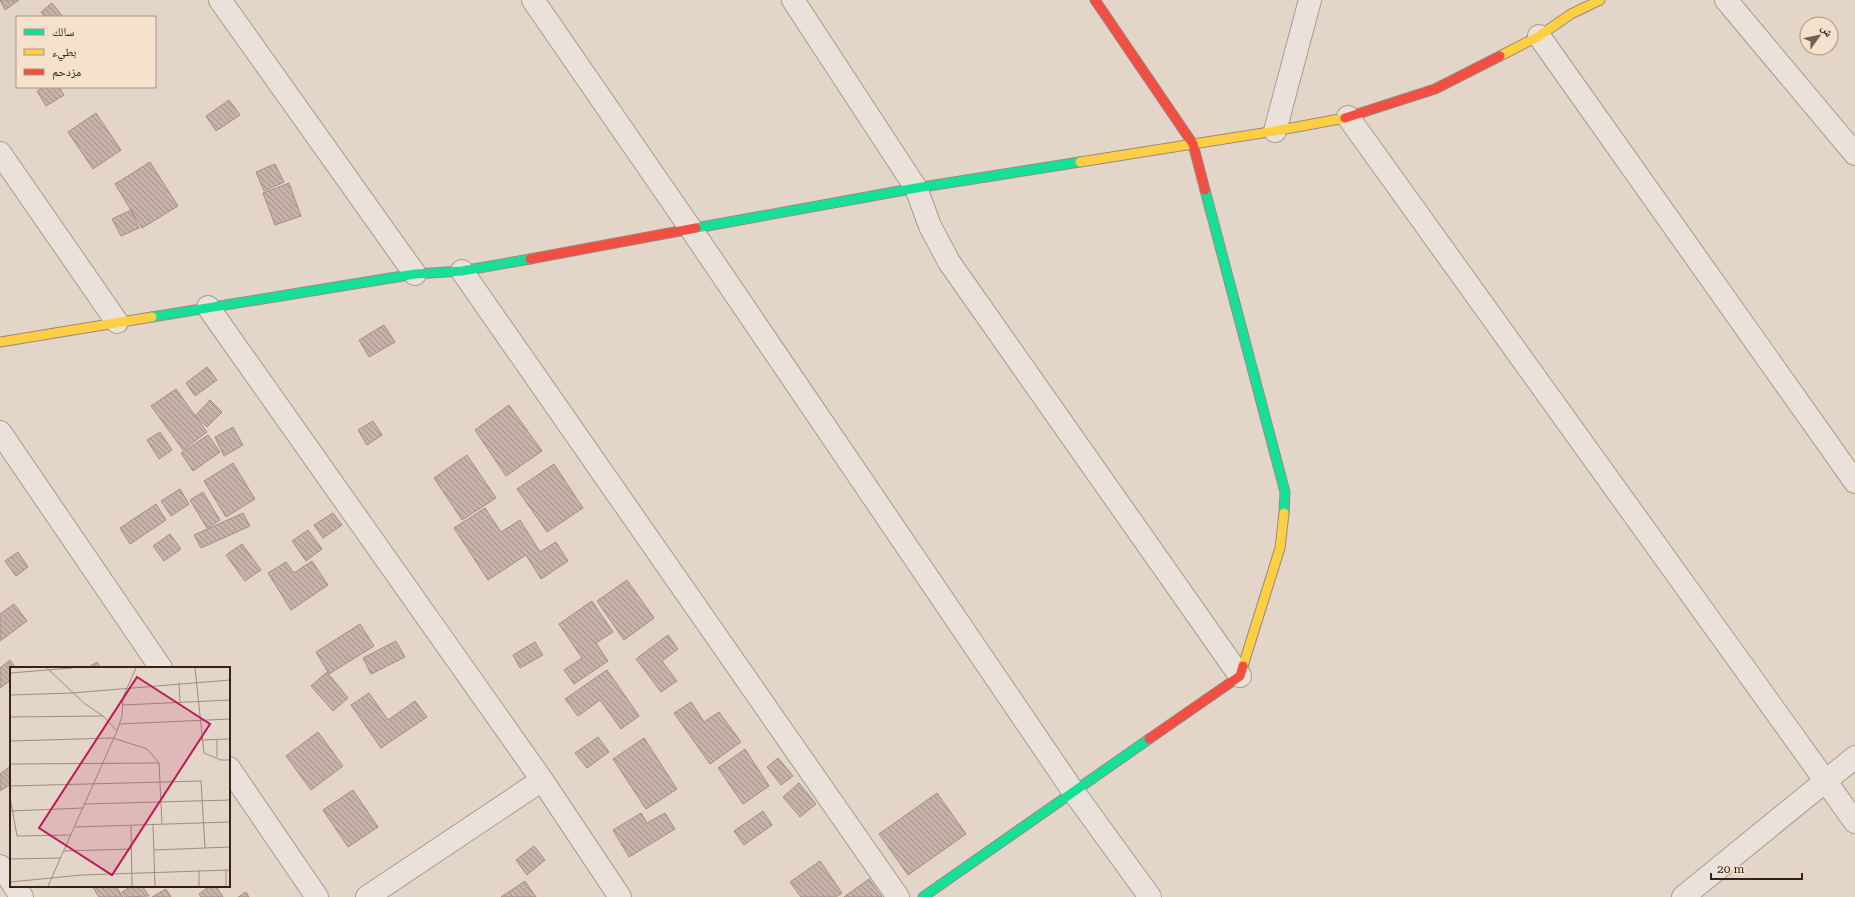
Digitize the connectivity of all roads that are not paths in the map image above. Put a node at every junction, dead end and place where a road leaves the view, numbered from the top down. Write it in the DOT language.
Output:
graph roads {
  1 [pos="220,0"];
  2 [pos="533,0"];
  3 [pos="793,0"];
  4 [pos="1095,0"];
  5 [pos="1310,0"];
  6 [pos="1600,0"];
  7 [pos="1726,0"];
  8 [pos="1539,36"];
  9 [pos="1348,117"];
  10 [pos="1275,131"];
  11 [pos="1193,144"];
  12 [pos="0,153"];
  13 [pos="1855,154"];
  14 [pos="916,188"];
  15 [pos="691,229"];
  16 [pos="462,271"];
  17 [pos="415,274"];
  18 [pos="208,307"];
  19 [pos="117,322"];
  20 [pos="0,342"];
  21 [pos="0,432"];
  22 [pos="1855,482"];
  23 [pos="160,667"];
  24 [pos="1240,676"];
  25 [pos="1855,757"];
  26 [pos="230,769"];
  27 [pos="542,780"];
  28 [pos="1826,780"];
  29 [pos="1073,791"];
  30 [pos="1855,822"];
  31 [pos="0,866"];
  32 [pos="10,880"];
  33 [pos="15,887"];
  34 [pos="22,897"];
  35 [pos="317,897"];
  36 [pos="366,897"];
  37 [pos="620,897"];
  38 [pos="898,897"];
  39 [pos="923,897"];
  40 [pos="1150,897"];
  41 [pos="1683,897"];
  1 -- 17 [label="street"];
  2 -- 15 [label="street"];
  3 -- 14 [label="street"];
  4 -- 11 [label="street"];
  5 -- 10 [label="street"];
  6 -- 8 [label="street"];
  7 -- 13 [label="street"];
  8 -- 9 [label="street"];
  8 -- 22 [label="street"];
  9 -- 10 [label="street"];
  9 -- 28 [label="street"];
  10 -- 11 [label="street"];
  11 -- 14 [label="street"];
  11 -- 24 [label="street"];
  12 -- 19 [label="street"];
  14 -- 15 [label="street"];
  14 -- 24 [label="street"];
  15 -- 16 [label="street"];
  15 -- 29 [label="street"];
  16 -- 17 [label="street"];
  16 -- 38 [label="street"];
  17 -- 18 [label="street"];
  18 -- 19 [label="street"];
  18 -- 27 [label="street"];
  19 -- 20 [label="street"];
  21 -- 23 [label="street"];
  24 -- 29 [label="street"];
  25 -- 28 [label="street"];
  26 -- 35 [label="street"];
  27 -- 36 [label="street"];
  27 -- 37 [label="street"];
  28 -- 30 [label="street"];
  28 -- 41 [label="street"];
  29 -- 39 [label="street"];
  29 -- 40 [label="street"];
  31 -- 32 [label="street"];
  33 -- 34 [label="street"];
}
